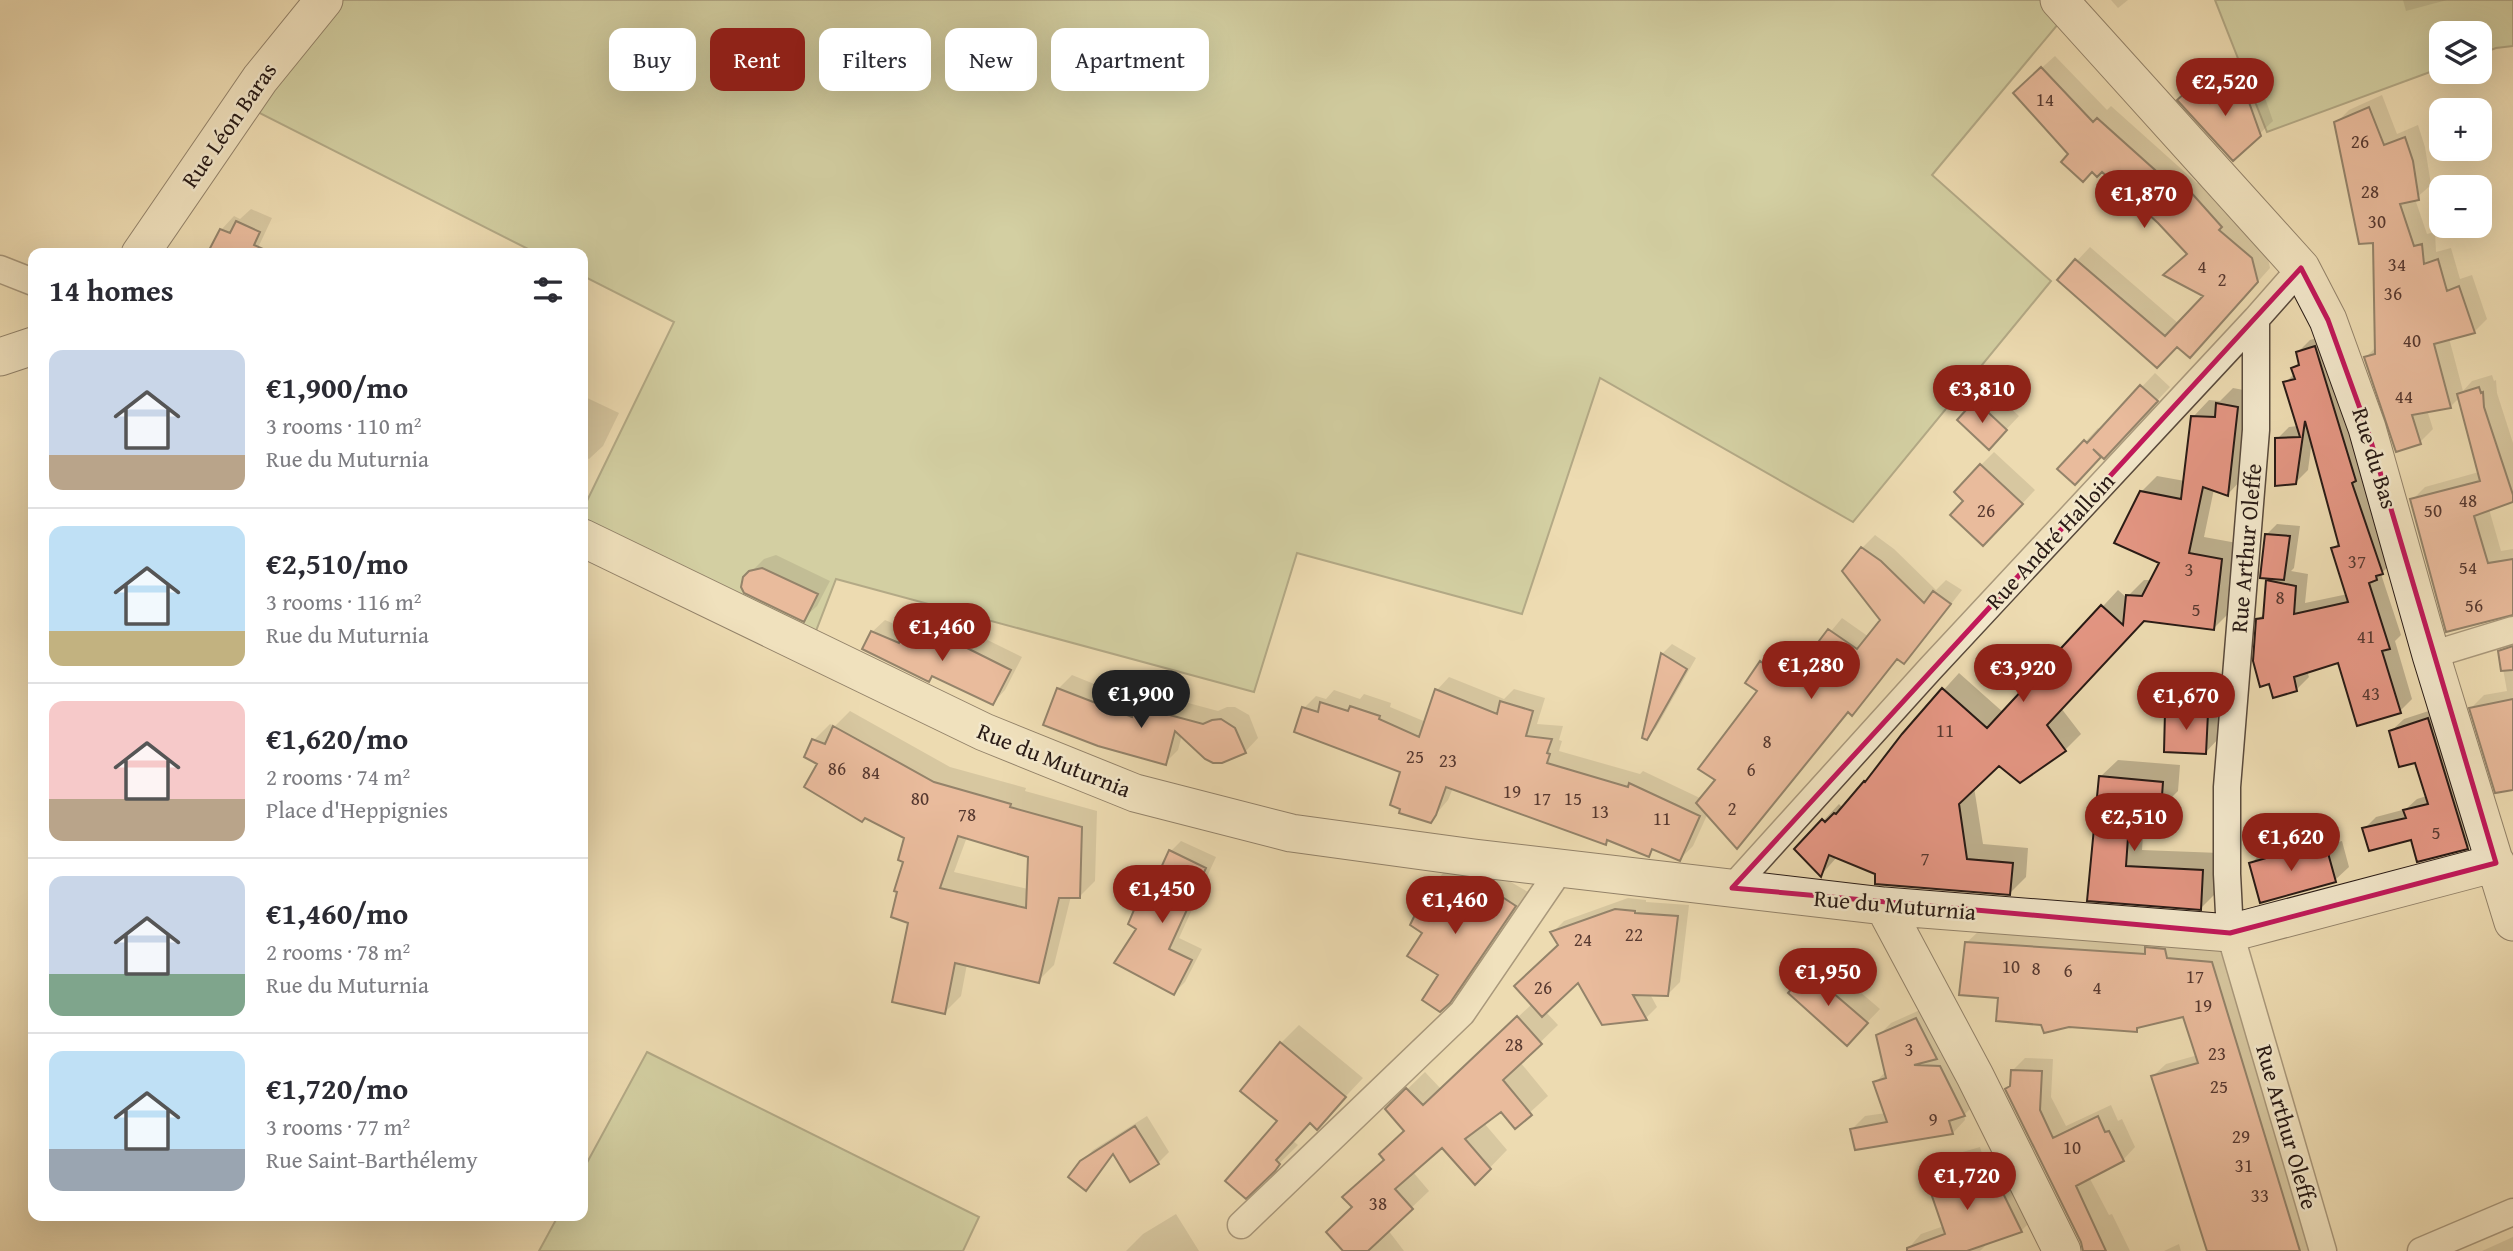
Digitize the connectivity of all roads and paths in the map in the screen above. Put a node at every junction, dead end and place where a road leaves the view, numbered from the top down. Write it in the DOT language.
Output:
graph roads {
  1 [pos="324,0"];
  2 [pos="2059,0"];
  3 [pos="143,248"];
  4 [pos="2301,268"];
  5 [pos="0,269"];
  6 [pos="28,280"];
  7 [pos="2256,319"];
  8 [pos="28,348"];
  9 [pos="0,357"];
  10 [pos="588,540"];
  11 [pos="2513,630"];
  12 [pos="2431,655"];
  13 [pos="2496,863"];
  14 [pos="1561,868"];
  15 [pos="1731,888"];
  16 [pos="1884,906"];
  17 [pos="2513,922"];
  18 [pos="2230,933"];
  19 [pos="2513,1212"];
  20 [pos="1241,1225"];
  21 [pos="2062,1251"];
  22 [pos="2323,1251"];
  23 [pos="2421,1251"];
  1 -- 3 [label="street, Rue Léon Baras"];
  2 -- 4 [label="street, Rue du Bas"];
  4 -- 7 [label="street"];
  4 -- 12 [label="street, Rue du Bas"];
  5 -- 6 [label="street"];
  7 -- 15 [label="street, Rue André Halloin"];
  7 -- 18 [label="street, Rue Arthur Oleffe"];
  8 -- 9 [label="street"];
  10 -- 14 [label="street, Rue du Muturnia"];
  11 -- 12 [label="street"];
  12 -- 13 [label="street, Rue du Bas"];
  13 -- 17 [label="street, Rue du Bas"];
  13 -- 18 [label="street, Rue du Muturnia"];
  14 -- 15 [label="street, Rue du Muturnia"];
  14 -- 20 [label="street"];
  15 -- 16 [label="street, Rue du Muturnia"];
  16 -- 18 [label="street, Rue du Muturnia"];
  16 -- 21 [label="street"];
  18 -- 22 [label="street, Rue Arthur Oleffe"];
  19 -- 23 [label="street"];
}
